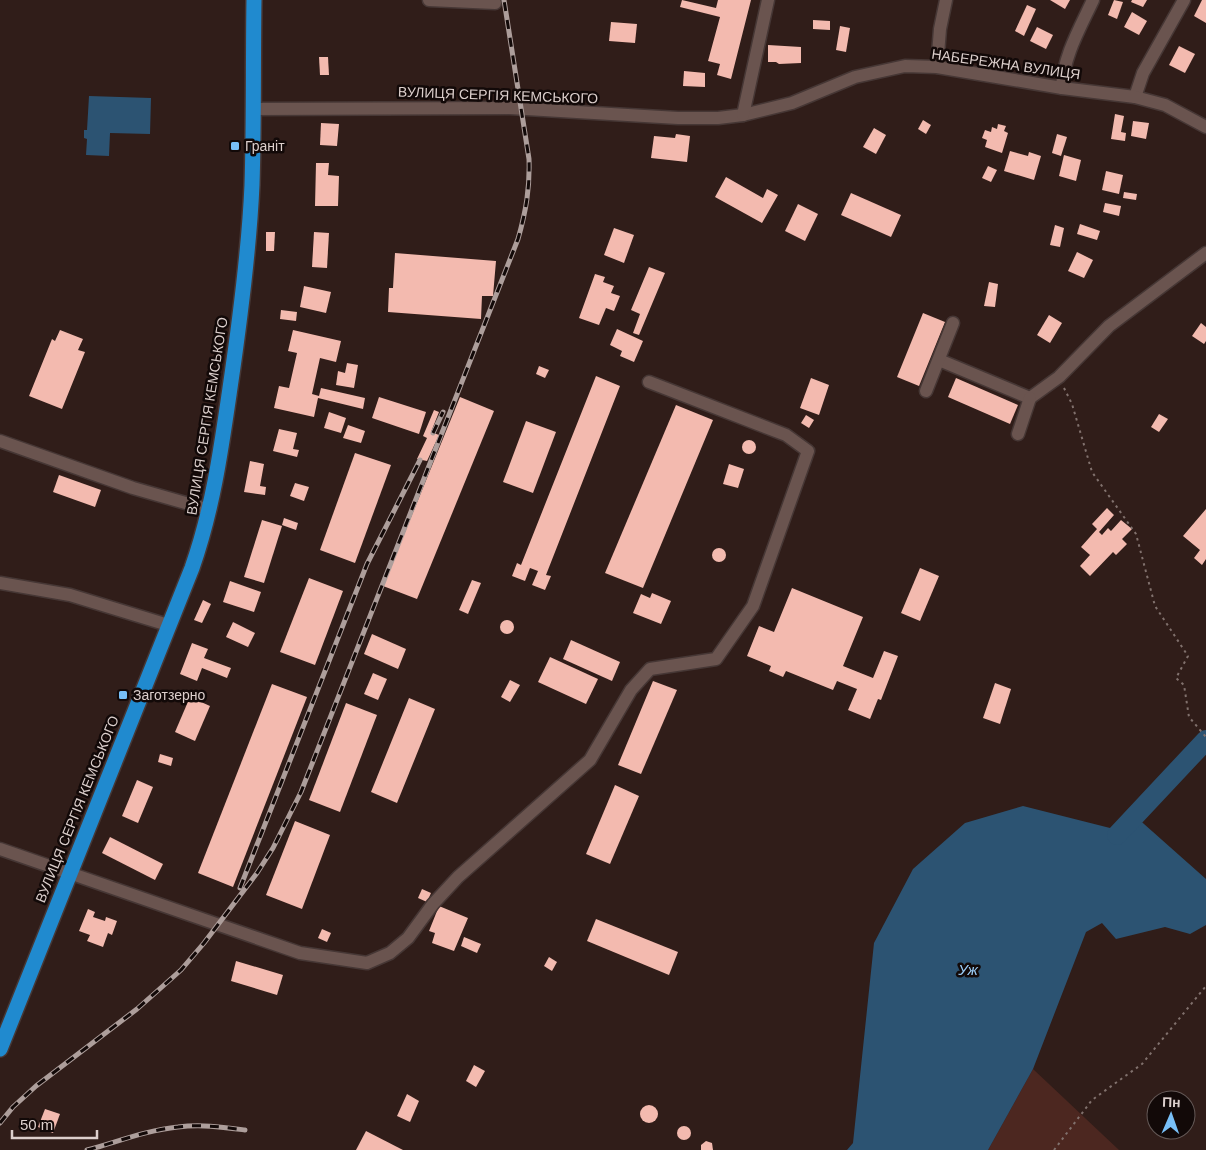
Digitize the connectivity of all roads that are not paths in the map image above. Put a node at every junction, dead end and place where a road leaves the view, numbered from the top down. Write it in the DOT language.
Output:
graph roads {
  1 [pos="254,0"];
  2 [pos="429,0"];
  3 [pos="768,0"];
  4 [pos="946,0"];
  5 [pos="1093,0"];
  6 [pos="1184,0"];
  7 [pos="494,3"];
  8 [pos="937,67"];
  9 [pos="1062,88"];
  10 [pos="1135,97"];
  11 [pos="253,109"];
  12 [pos="743,116"];
  13 [pos="1206,127"];
  14 [pos="1206,253"];
  15 [pos="953,324"];
  16 [pos="938,360"];
  17 [pos="649,382"];
  18 [pos="926,391"];
  19 [pos="1030,398"];
  20 [pos="1018,434"];
  21 [pos="0,441"];
  22 [pos="210,510"];
  23 [pos="0,584"];
  24 [pos="168,625"];
  25 [pos="0,849"];
  26 [pos="69,874"];
  27 [pos="0,1049"];
  1 -- 11 [label="highway, ВУЛИЦЯ СЕРГІЯ КЕМСЬКОГО"];
  2 -- 7 [label="street"];
  3 -- 12 [label="street"];
  4 -- 8 [label="street"];
  5 -- 9 [label="street"];
  6 -- 10 [label="street"];
  8 -- 9 [label="street, НАБЕРЕЖНА ВУЛИЦЯ"];
  8 -- 12 [label="street, НАБЕРЕЖНА ВУЛИЦЯ"];
  9 -- 10 [label="street, НАБЕРЕЖНА ВУЛИЦЯ"];
  10 -- 13 [label="street, НАБЕРЕЖНА ВУЛИЦЯ"];
  11 -- 12 [label="street, ВУЛИЦЯ СЕРГІЯ КЕМСЬКОГО"];
  11 -- 22 [label="highway, ВУЛИЦЯ СЕРГІЯ КЕМСЬКОГО"];
  14 -- 19 [label="street"];
  15 -- 16 [label="street"];
  16 -- 18 [label="street"];
  16 -- 19 [label="street"];
  17 -- 26 [label="street"];
  19 -- 20 [label="street"];
  21 -- 22 [label="street"];
  22 -- 24 [label="highway, ВУЛИЦЯ СЕРГІЯ КЕМСЬКОГО"];
  23 -- 24 [label="street"];
  24 -- 26 [label="highway, ВУЛИЦЯ СЕРГІЯ КЕМСЬКОГО"];
  25 -- 26 [label="street"];
  26 -- 27 [label="highway, ВУЛИЦЯ СЕРГІЯ КЕМСЬКОГО"];
}
